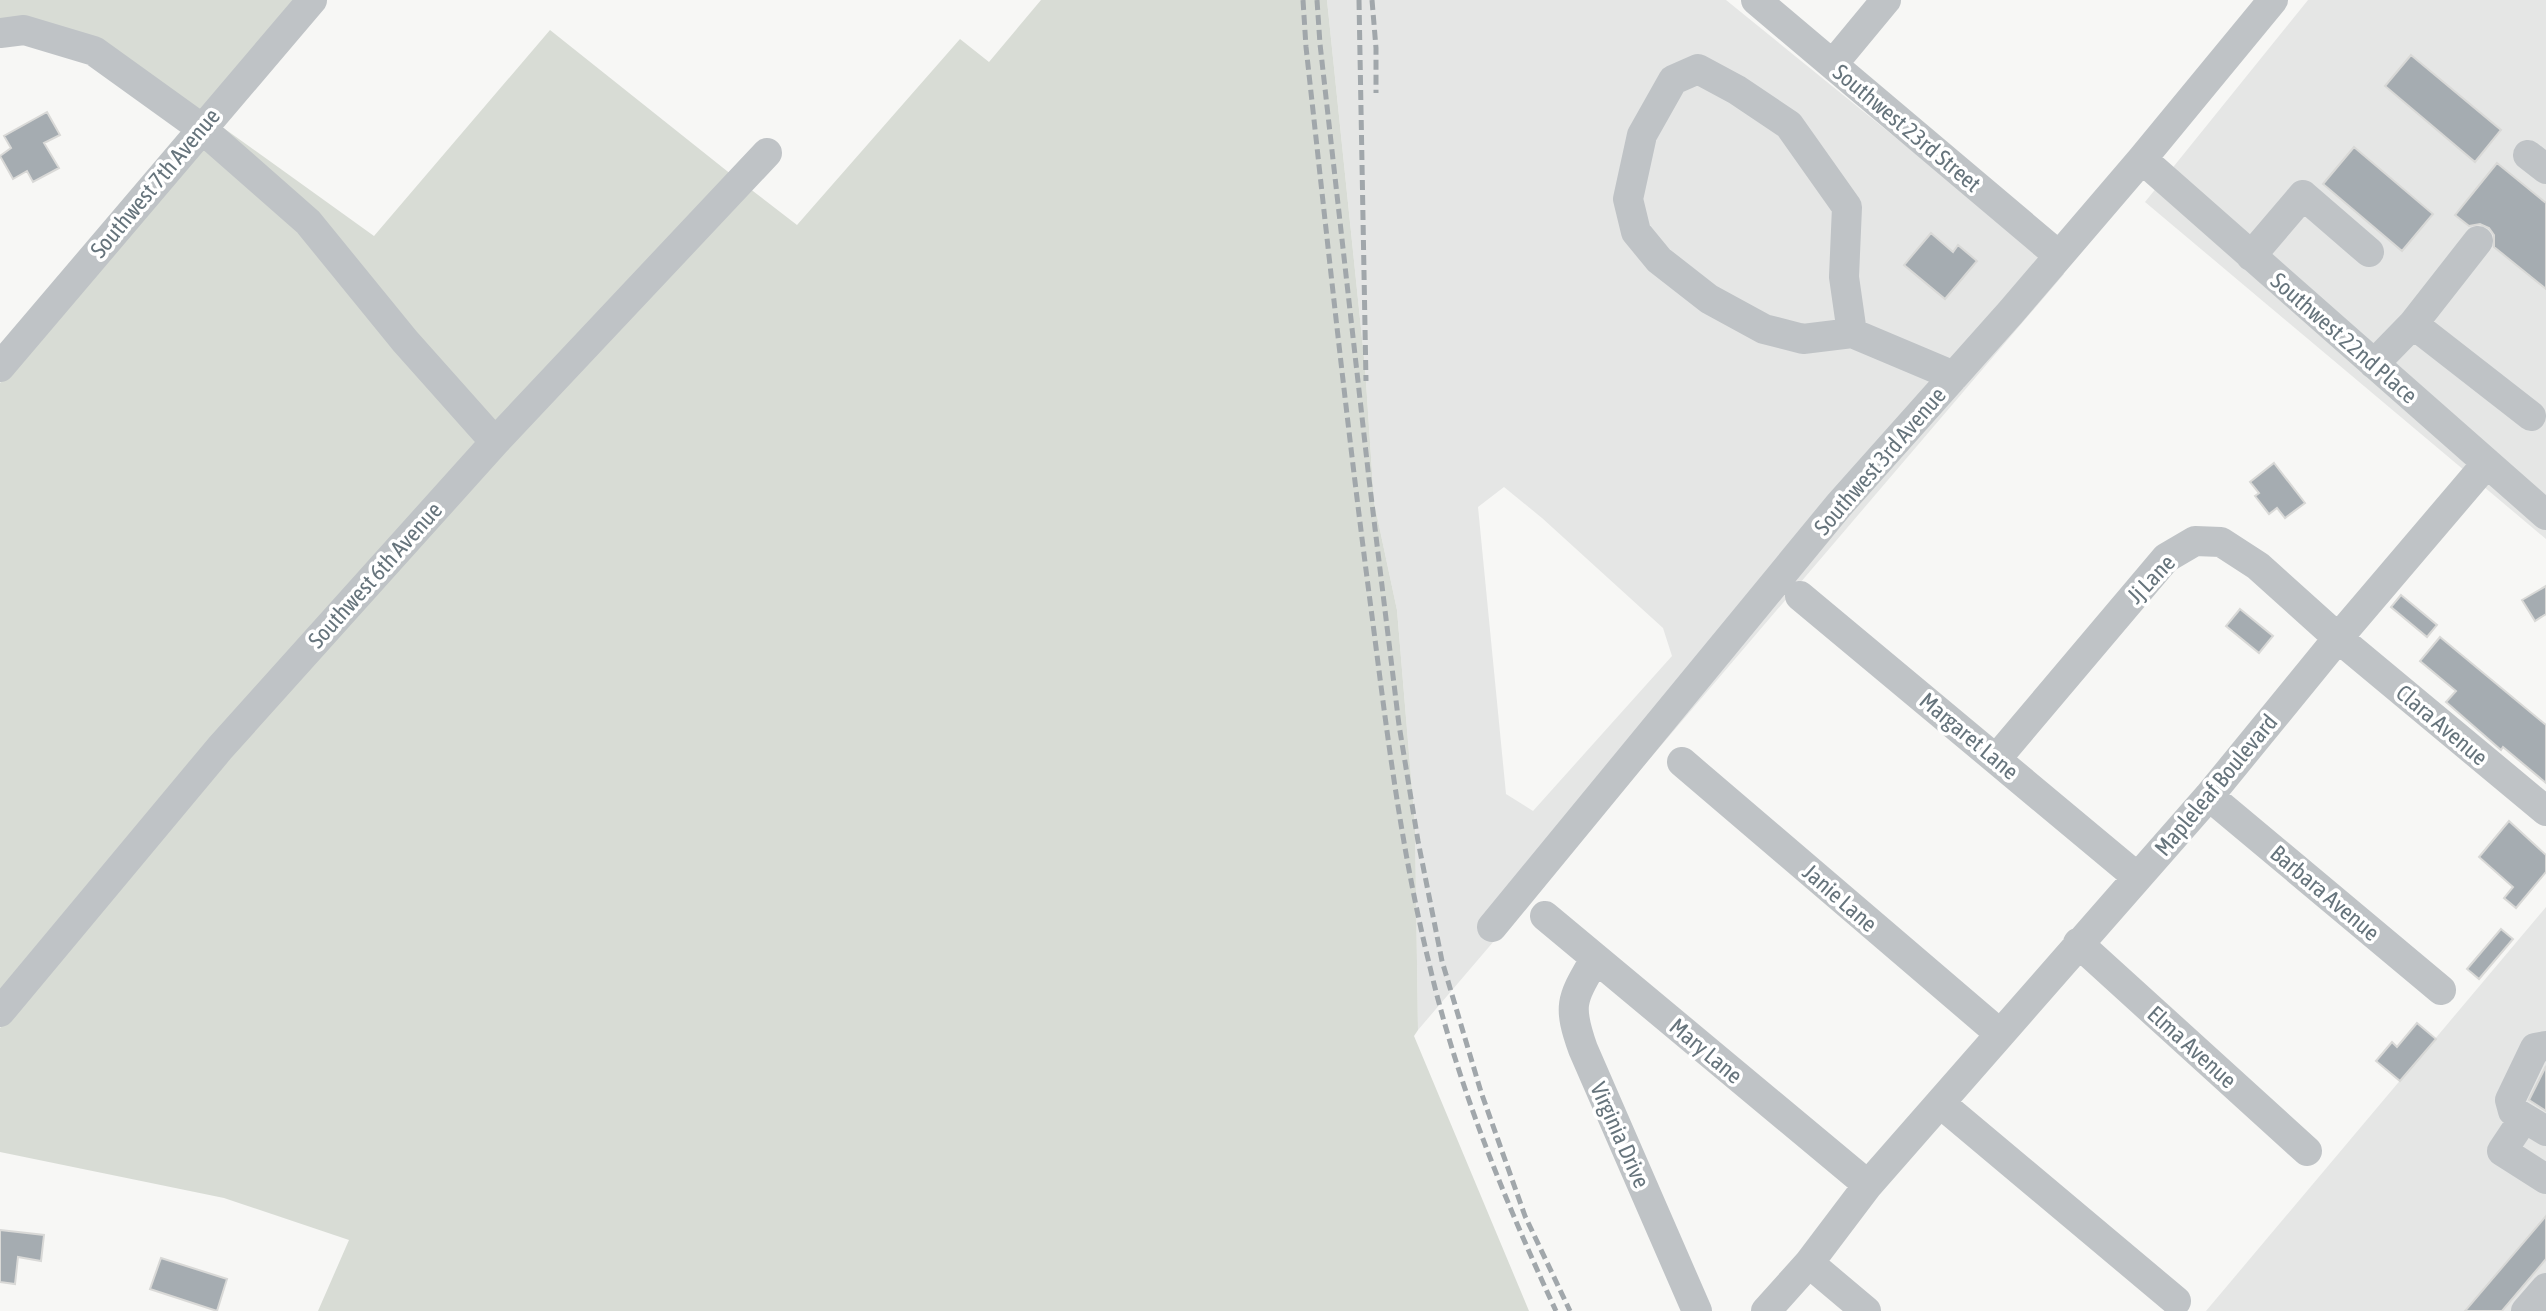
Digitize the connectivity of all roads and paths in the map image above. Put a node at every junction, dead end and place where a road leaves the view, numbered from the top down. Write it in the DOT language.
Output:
graph roads {
  1 [pos="312,0"];
  2 [pos="1756,0"];
  3 [pos="1886,0"];
  4 [pos="2273,0"];
  5 [pos="0,33"];
  6 [pos="1832,64"];
  7 [pos="201,128"];
  8 [pos="767,153"];
  9 [pos="2142,159"];
  10 [pos="2478,241"];
  11 [pos="2369,252"];
  12 [pos="2057,256"];
  13 [pos="2251,256"];
  14 [pos="2413,324"];
  15 [pos="1852,333"];
  16 [pos="2374,364"];
  17 [pos="0,367"];
  18 [pos="1954,376"];
  19 [pos="2541,415"];
  20 [pos="495,442"];
  21 [pos="2487,463"];
  22 [pos="2543,506"];
  23 [pos="1800,596"];
  24 [pos="2338,638"];
  25 [pos="1997,758"];
  26 [pos="1682,762"];
  27 [pos="2209,796"];
  28 [pos="2546,811"];
  29 [pos="2137,877"];
  30 [pos="1545,916"];
  31 [pos="1492,927"];
  32 [pos="2078,943"];
  33 [pos="1595,959"];
  34 [pos="2441,990"];
  35 [pos="0,1012"];
  36 [pos="1999,1033"];
  37 [pos="2546,1046"];
  38 [pos="1940,1103"];
  39 [pos="2535,1125"];
  40 [pos="2307,1150"];
  41 [pos="2546,1179"];
  42 [pos="1868,1185"];
  43 [pos="1809,1263"];
  44 [pos="2546,1288"];
  45 [pos="2176,1301"];
  46 [pos="1697,1311"];
  47 [pos="1766,1311"];
  48 [pos="1866,1311"];
  49 [pos="2526,1311"];
  1 -- 7 [label="street, Southwest 7th Avenue"];
  2 -- 6 [label="street, Southwest 23rd Street"];
  3 -- 6 [label="street"];
  4 -- 9 [label="street, Southwest 3rd Avenue"];
  5 -- 7 [label="street"];
  6 -- 12 [label="street, Southwest 23rd Street"];
  7 -- 17 [label="street, Southwest 7th Avenue"];
  7 -- 20 [label="street"];
  8 -- 20 [label="street, Southwest 6th Avenue"];
  9 -- 12 [label="street, Southwest 3rd Avenue"];
  9 -- 13 [label="street, Southwest 22nd Place"];
  10 -- 14 [label="street"];
  11 -- 13 [label="street"];
  12 -- 18 [label="street, Southwest 3rd Avenue"];
  13 -- 16 [label="street, Southwest 22nd Place"];
  14 -- 16 [label="street"];
  14 -- 19 [label="street"];
  15 -- 15 [label="street"];
  15 -- 18 [label="street"];
  16 -- 21 [label="street, Southwest 22nd Place"];
  18 -- 31 [label="street, Southwest 3rd Avenue"];
  20 -- 35 [label="street, Southwest 6th Avenue"];
  21 -- 22 [label="street, Southwest 22nd Place"];
  21 -- 24 [label="street, Mapleleaf Boulevard"];
  23 -- 25 [label="street, Margaret Lane"];
  24 -- 25 [label="street, Jj Lane"];
  24 -- 27 [label="street, Mapleleaf Boulevard"];
  24 -- 28 [label="street, Clara Avenue"];
  25 -- 29 [label="street, Margaret Lane"];
  26 -- 36 [label="street, Janie Lane"];
  27 -- 29 [label="street, Mapleleaf Boulevard"];
  27 -- 34 [label="street, Barbara Avenue"];
  29 -- 32 [label="street, Mapleleaf Boulevard"];
  30 -- 33 [label="street, Mary Lane"];
  32 -- 36 [label="street, Mapleleaf Boulevard"];
  32 -- 40 [label="street, Elma Avenue"];
  33 -- 42 [label="street, Mary Lane"];
  33 -- 46 [label="street, Virginia Drive"];
  36 -- 38 [label="street, Mapleleaf Boulevard"];
  37 -- 39 [label="street"];
  38 -- 42 [label="street, Mapleleaf Boulevard"];
  38 -- 45 [label="street"];
  39 -- 41 [label="street"];
  42 -- 43 [label="street, Mapleleaf Boulevard"];
  43 -- 47 [label="street, Mapleleaf Boulevard"];
  43 -- 48 [label="street"];
  44 -- 49 [label="street"];
}
